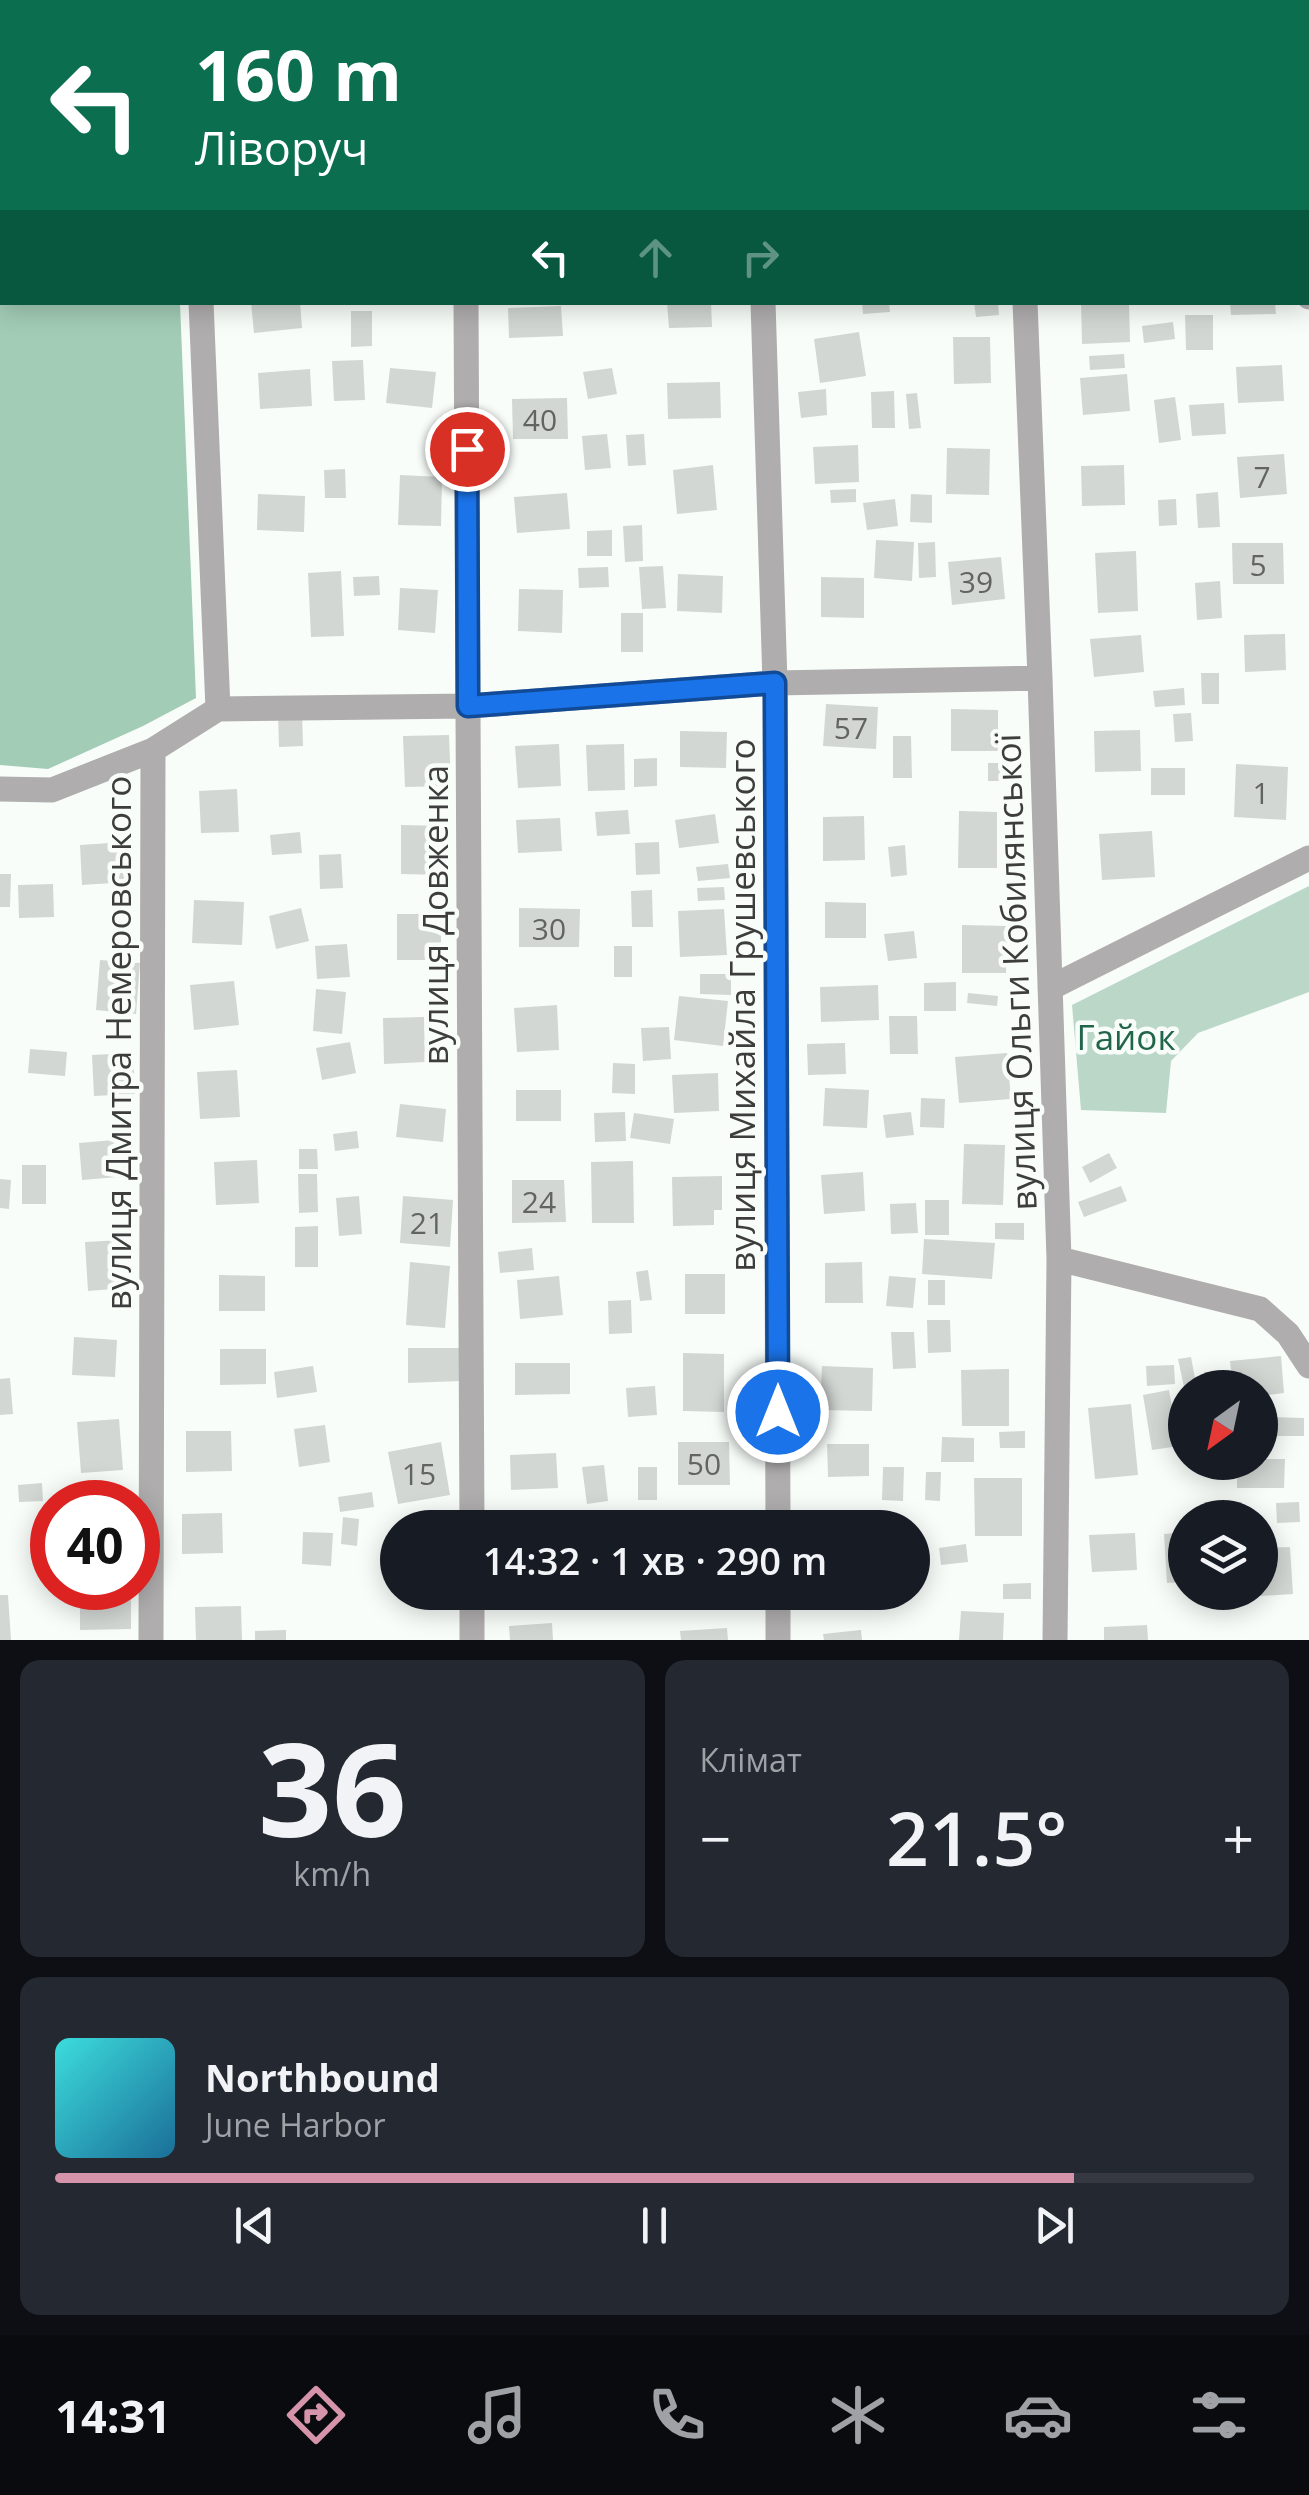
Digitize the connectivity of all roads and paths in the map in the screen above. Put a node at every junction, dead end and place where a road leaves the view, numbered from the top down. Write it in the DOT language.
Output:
graph roads {
  1 [pos="201,305"];
  2 [pos="466,305"];
  3 [pos="763,305"];
  4 [pos="1025,305"];
  5 [pos="1040,678"];
  6 [pos="775,683"];
  7 [pos="468,706"];
  8 [pos="218,708"];
  9 [pos="153,750"];
  10 [pos="0,789"];
  11 [pos="1309,858"];
  12 [pos="1050,988"];
  13 [pos="1059,1259"];
  14 [pos="1309,1366"];
  15 [pos="472,1510"];
  16 [pos="778,1510"];
  17 [pos="472,1610"];
  18 [pos="778,1610"];
  19 [pos="151,1640"];
  20 [pos="472,1640"];
  21 [pos="778,1640"];
  22 [pos="1055,1640"];
  1 -- 8 [label="street"];
  2 -- 7 [label="street, вулиця Довженка"];
  3 -- 6 [label="street, вулиця Михайла Грушевського"];
  4 -- 5 [label="street, вулиця Ольги Кобилянської"];
  5 -- 6 [label="street"];
  5 -- 12 [label="street, вулиця Ольги Кобилянської"];
  6 -- 7 [label="street"];
  6 -- 16 [label="street, вулиця Михайла Грушевського"];
  7 -- 8 [label="street"];
  7 -- 15 [label="street, вулиця Довженка"];
  8 -- 9 [label="street, вулиця Дмитра Немеровського"];
  9 -- 10 [label="street"];
  9 -- 19 [label="street, вулиця Дмитра Немеровського"];
  11 -- 12 [label="street"];
  12 -- 13 [label="street, вулиця Ольги Кобилянської"];
  13 -- 14 [label="street"];
  13 -- 22 [label="street, вулиця Ольги Кобилянської"];
  17 -- 20 [label="street"];
  18 -- 21 [label="street"];
}
